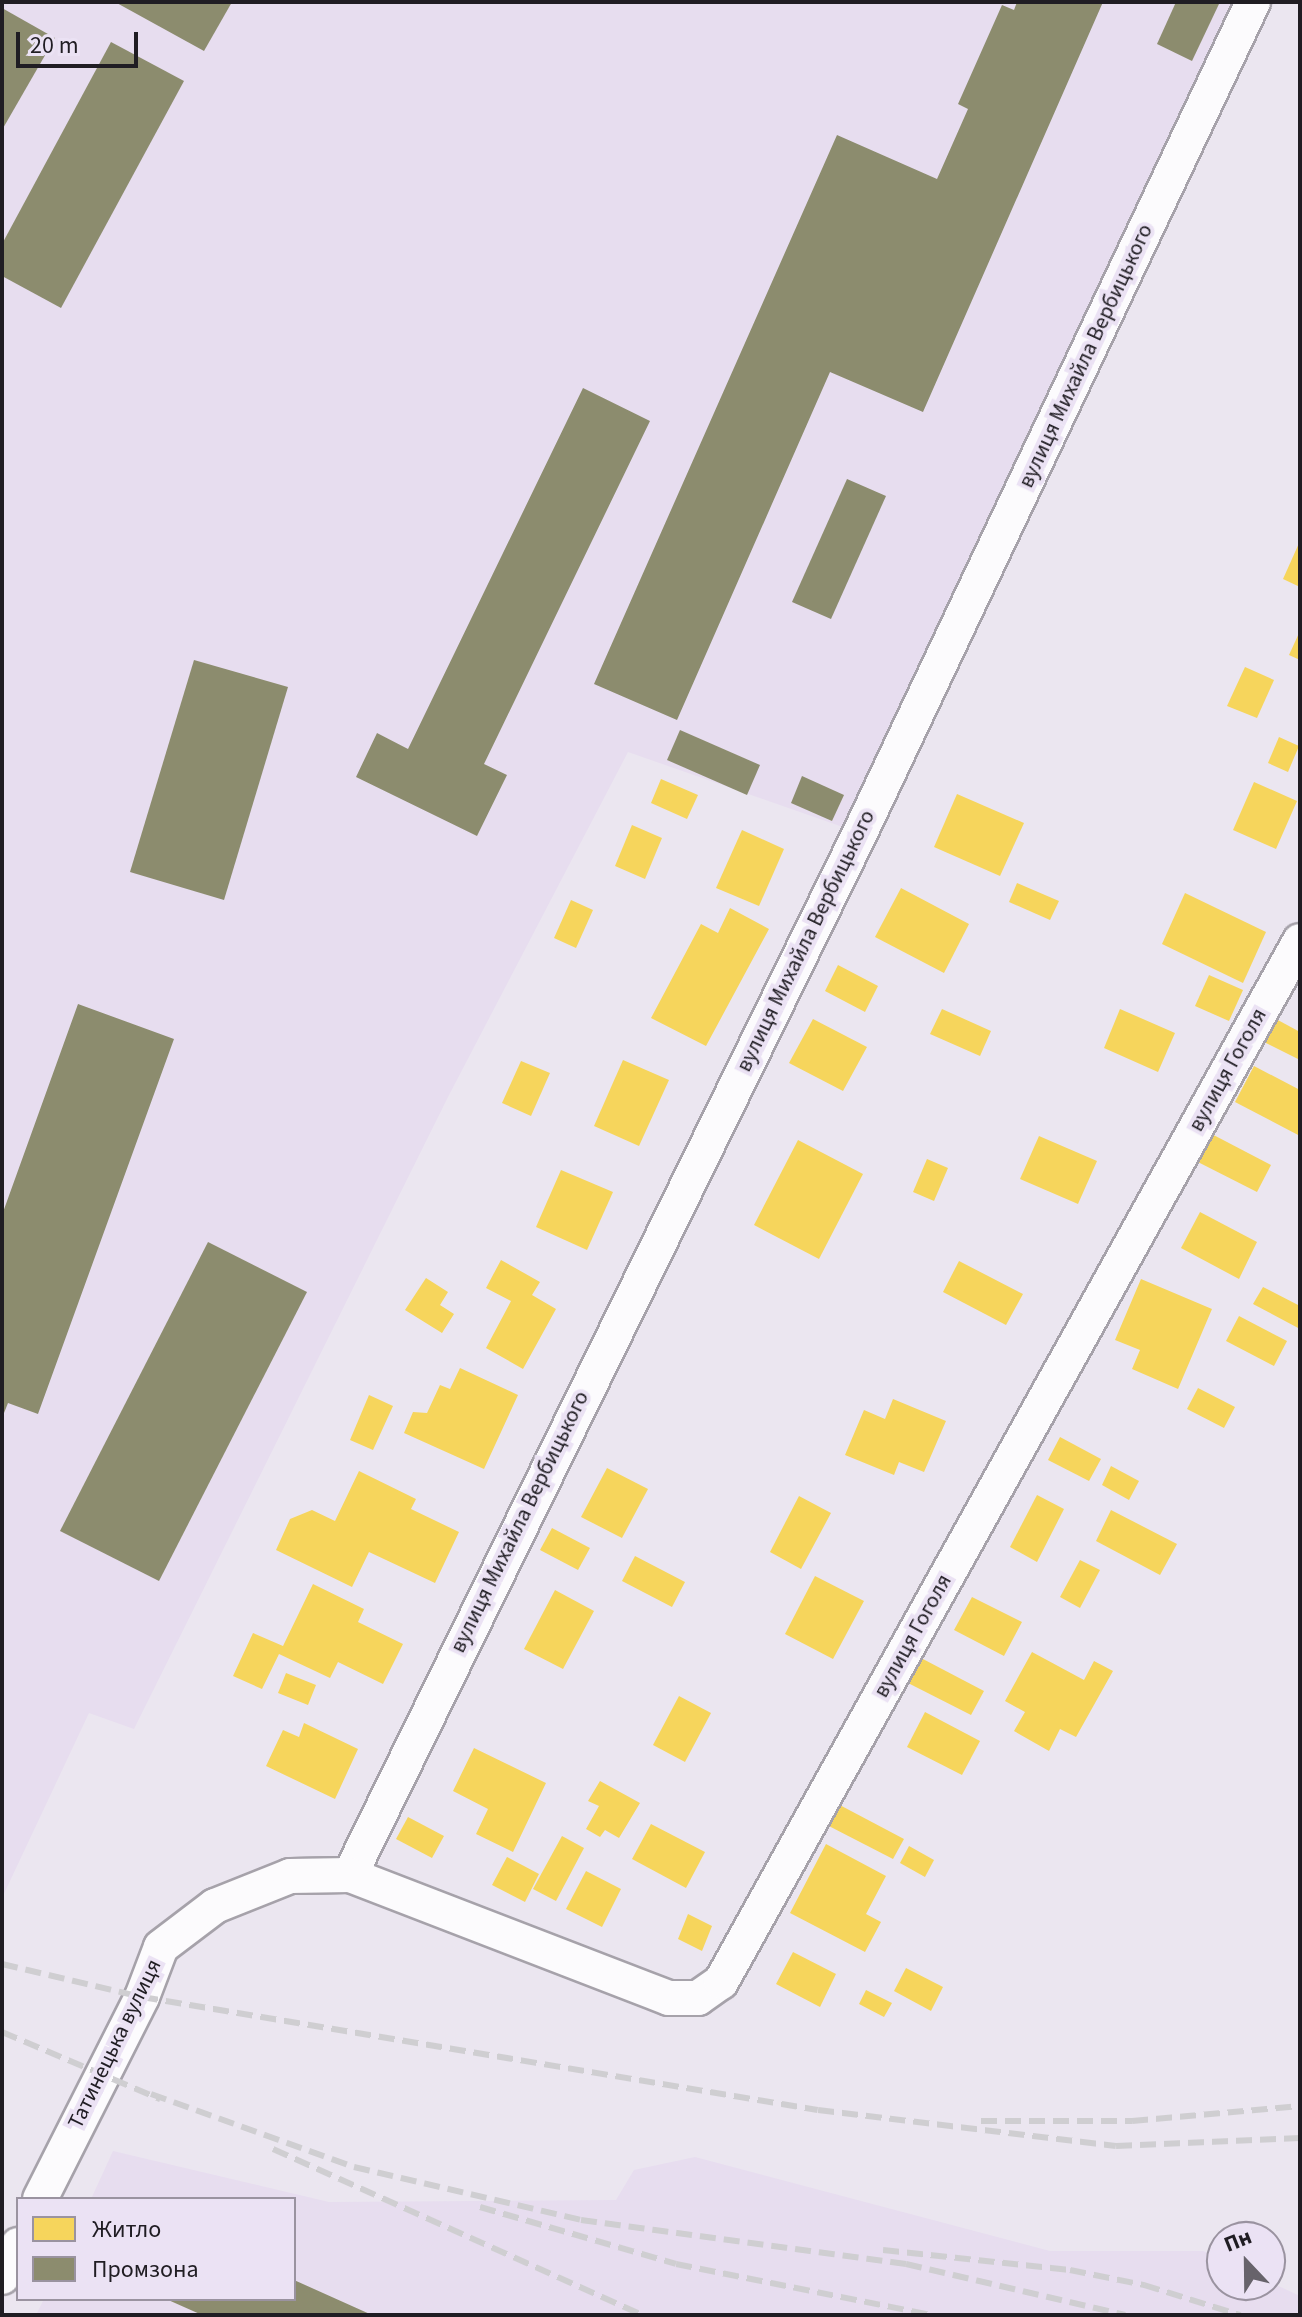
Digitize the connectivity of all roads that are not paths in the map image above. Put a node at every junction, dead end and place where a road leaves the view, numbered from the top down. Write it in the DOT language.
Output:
graph roads {
  1 [pos="1253,2"];
  2 [pos="1300,941"];
  3 [pos="350,1875"];
  4 [pos="41,2197"];
  5 [pos="16,2249"];
  6 [pos="2,2277"];
  1 -- 3 [label="street, вулиця Михайла Вербицького"];
  2 -- 3 [label="street, вулиця Гоголя"];
  3 -- 4 [label="street, Татинецька вулиця"];
  5 -- 6 [label="street"];
}
